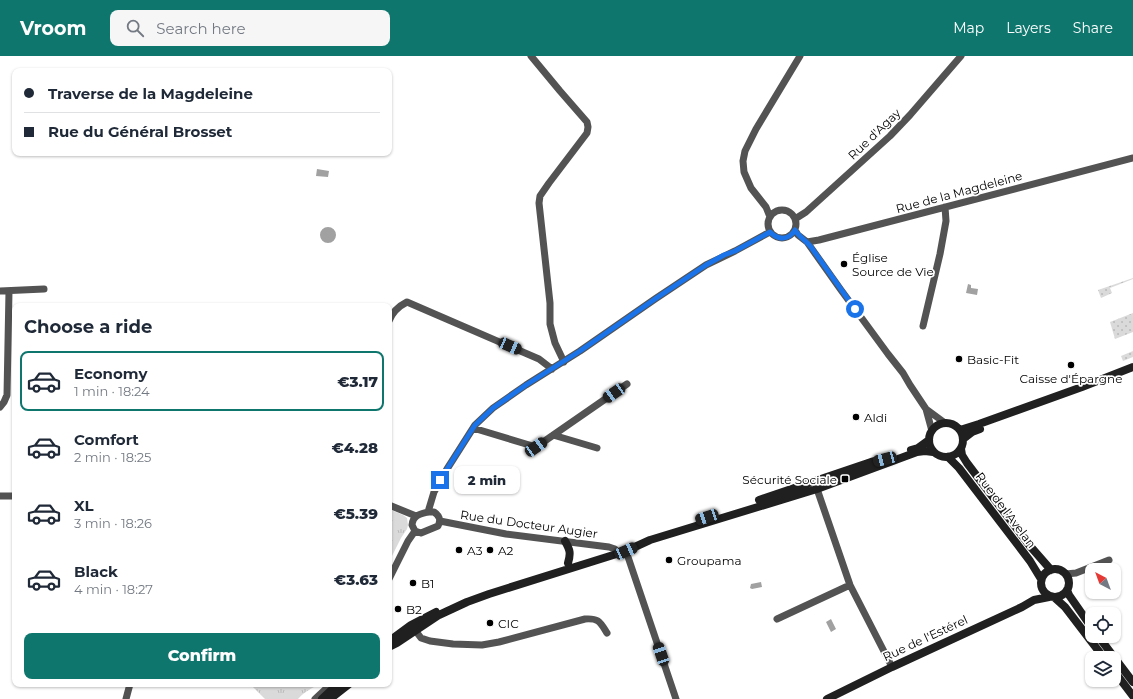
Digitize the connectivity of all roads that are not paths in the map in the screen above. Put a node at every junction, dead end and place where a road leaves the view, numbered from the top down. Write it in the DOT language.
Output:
graph roads {
  1 [pos="531,56"];
  2 [pos="800,56"];
  3 [pos="960,56"];
  4 [pos="1133,158"];
  5 [pos="945,207"];
  6 [pos="770,217"];
  7 [pos="795,219"];
  8 [pos="795,230"];
  9 [pos="770,232"];
  10 [pos="807,242"];
  11 [pos="44,289"];
  12 [pos="0,291"];
  13 [pos="9,291"];
  14 [pos="392,315"];
  15 [pos="923,326"];
  16 [pos="564,362"];
  17 [pos="1133,367"];
  18 [pos="552,369"];
  19 [pos="1133,371"];
  20 [pos="626,384"];
  21 [pos="0,407"];
  22 [pos="926,408"];
  23 [pos="945,423"];
  24 [pos="473,428"];
  25 [pos="960,430"];
  26 [pos="553,434"];
  27 [pos="930,436"];
  28 [pos="963,439"];
  29 [pos="596,448"];
  30 [pos="961,449"];
  31 [pos="934,452"];
  32 [pos="948,457"];
  33 [pos="845,471"];
  34 [pos="817,489"];
  35 [pos="0,496"];
  36 [pos="12,496"];
  37 [pos="392,506"];
  38 [pos="428,512"];
  39 [pos="416,516"];
  40 [pos="440,521"];
  41 [pos="415,531"];
  42 [pos="565,541"];
  43 [pos="615,550"];
  44 [pos="626,551"];
  45 [pos="1109,560"];
  46 [pos="568,563"];
  47 [pos="1051,570"];
  48 [pos="392,573"];
  49 [pos="1066,574"];
  50 [pos="1041,583"];
  51 [pos="850,585"];
  52 [pos="1068,590"];
  53 [pos="1052,597"];
  54 [pos="1034,600"];
  55 [pos="1085,618"];
  56 [pos="776,619"];
  57 [pos="415,630"];
  58 [pos="607,633"];
  59 [pos="392,639"];
  60 [pos="1103,643"];
  61 [pos="392,646"];
  62 [pos="1099,651"];
  63 [pos="892,668"];
  64 [pos="1121,680"];
  65 [pos="1133,682"];
  66 [pos="129,687"];
  67 [pos="328,687"];
  68 [pos="335,687"];
  69 [pos="344,687"];
  70 [pos="1133,696"];
  71 [pos="126,699"];
  72 [pos="315,699"];
  73 [pos="322,699"];
  74 [pos="330,699"];
  75 [pos="676,699"];
  76 [pos="827,699"];
  1 -- 16 [label="street"];
  2 -- 6 [label="street"];
  3 -- 7 [label="street, Rue d'Agay"];
  4 -- 5 [label="street, Rue de la Magdeleine"];
  5 -- 10 [label="street, Rue de la Magdeleine"];
  5 -- 15 [label="street"];
  6 -- 7 [label="street"];
  6 -- 9 [label="street"];
  7 -- 8 [label="street"];
  8 -- 9 [label="street"];
  8 -- 10 [label="street"];
  9 -- 16 [label="street"];
  10 -- 22 [label="street"];
  11 -- 13 [label="street"];
  12 -- 13 [label="street"];
  13 -- 21 [label="street"];
  14 -- 18 [label="street"];
  16 -- 18 [label="street"];
  17 -- 25 [label="main road"];
  18 -- 24 [label="street"];
  19 -- 28 [label="main road"];
  20 -- 26 [label="street"];
  22 -- 23 [label="street"];
  22 -- 27 [label="street"];
  23 -- 25 [label="main road"];
  23 -- 27 [label="main road"];
  24 -- 26 [label="street"];
  24 -- 38 [label="street"];
  25 -- 28 [label="main road"];
  26 -- 29 [label="street"];
  27 -- 31 [label="main road"];
  27 -- 33 [label="main road"];
  28 -- 30 [label="main road"];
  30 -- 32 [label="main road"];
  30 -- 47 [label="main road, Rue de l'Avelan"];
  31 -- 32 [label="main road"];
  31 -- 34 [label="main road"];
  32 -- 50 [label="main road, Rue de l'Avelan"];
  33 -- 34 [label="street"];
  33 -- 43 [label="main road"];
  34 -- 44 [label="main road"];
  34 -- 51 [label="street"];
  35 -- 36 [label="street"];
  37 -- 39 [label="street"];
  38 -- 39 [label="street"];
  38 -- 40 [label="street"];
  39 -- 41 [label="street"];
  40 -- 41 [label="street"];
  40 -- 42 [label="street, Rue du Docteur Augier"];
  41 -- 48 [label="street"];
  42 -- 43 [label="street, Rue du Docteur Augier"];
  42 -- 46 [label="main road"];
  43 -- 46 [label="main road"];
  44 -- 57 [label="main road"];
  44 -- 75 [label="street"];
  45 -- 49 [label="street"];
  46 -- 59 [label="main road"];
  47 -- 49 [label="main road"];
  47 -- 50 [label="main road"];
  49 -- 52 [label="main road"];
  50 -- 53 [label="main road"];
  50 -- 54 [label="main road"];
  51 -- 56 [label="street"];
  51 -- 63 [label="street"];
  52 -- 53 [label="main road"];
  52 -- 55 [label="main road"];
  53 -- 54 [label="main road, Rue de l'Estérel"];
  53 -- 62 [label="main road"];
  54 -- 63 [label="main road, Rue de l'Estérel"];
  57 -- 58 [label="street"];
  57 -- 61 [label="main road"];
  60 -- 65 [label="main road"];
  63 -- 76 [label="main road, Rue de l'Estérel"];
  64 -- 70 [label="main road"];
  66 -- 71 [label="street"];
  67 -- 72 [label="street"];
  68 -- 73 [label="main road"];
  69 -- 74 [label="main road"];
}
